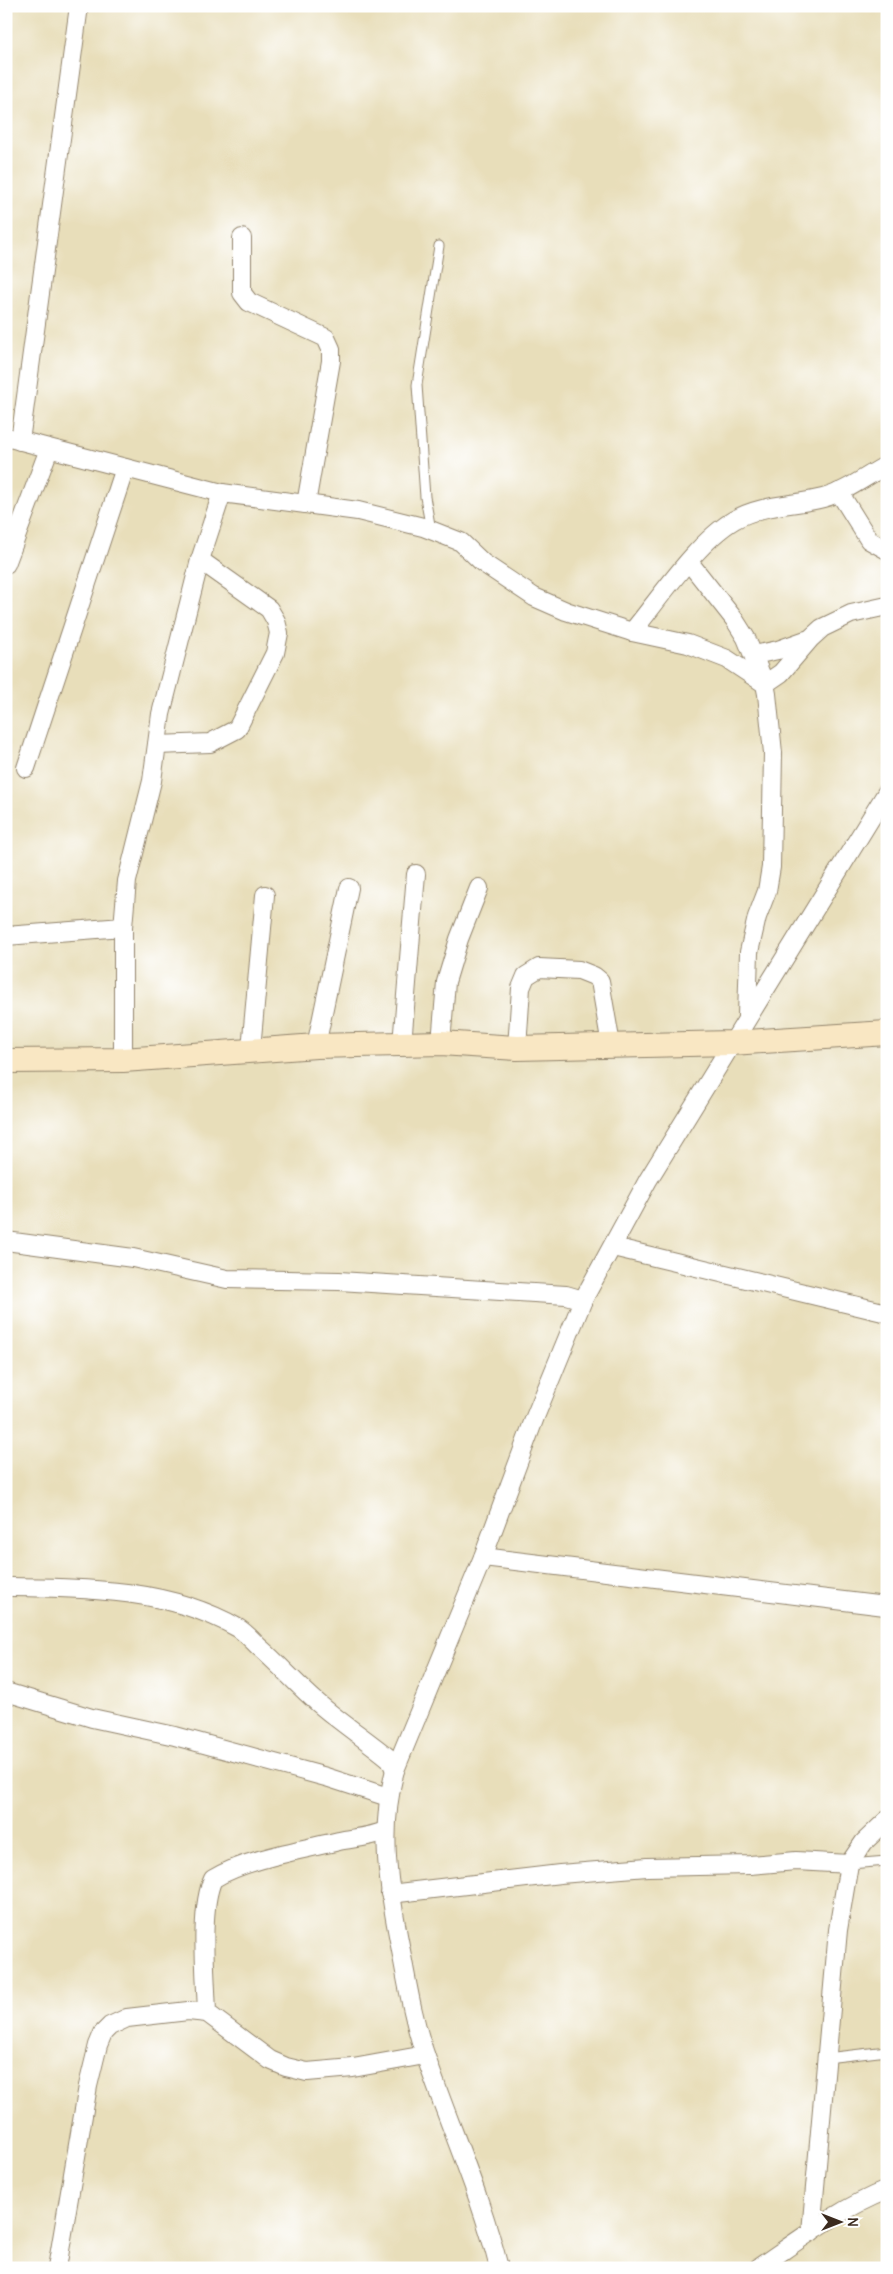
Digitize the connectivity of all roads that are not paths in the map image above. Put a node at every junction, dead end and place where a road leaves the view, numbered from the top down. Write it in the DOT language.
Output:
graph roads {
  1 [pos="79,6"];
  2 [pos="242,238"];
  3 [pos="439,246"];
  4 [pos="13,439"];
  5 [pos="49,449"];
  6 [pos="887,465"];
  7 [pos="125,468"];
  8 [pos="839,492"];
  9 [pos="222,493"];
  10 [pos="306,504"];
  11 [pos="432,531"];
  12 [pos="887,550"];
  13 [pos="200,560"];
  14 [pos="689,562"];
  15 [pos="6,564"];
  16 [pos="887,606"];
  17 [pos="632,632"];
  18 [pos="811,638"];
  19 [pos="754,655"];
  20 [pos="765,684"];
  21 [pos="157,745"];
  22 [pos="26,768"];
  23 [pos="887,792"];
  24 [pos="416,874"];
  25 [pos="349,888"];
  26 [pos="479,888"];
  27 [pos="266,895"];
  28 [pos="123,927"];
  29 [pos="6,936"];
  30 [pos="747,1016"];
  31 [pos="887,1032"];
  32 [pos="731,1043"];
  33 [pos="402,1044"];
  34 [pos="441,1044"];
  35 [pos="611,1045"];
  36 [pos="316,1046"];
  37 [pos="517,1048"];
  38 [pos="250,1049"];
  39 [pos="123,1060"];
  40 [pos="6,1061"];
  41 [pos="6,1241"];
  42 [pos="613,1247"];
  43 [pos="583,1300"];
  44 [pos="887,1313"];
  45 [pos="482,1557"];
  46 [pos="6,1587"];
  47 [pos="885,1606"];
  48 [pos="6,1692"];
  49 [pos="394,1770"];
  50 [pos="388,1797"];
  51 [pos="887,1820"];
  52 [pos="385,1830"];
  53 [pos="887,1861"];
  54 [pos="849,1864"];
  55 [pos="390,1894"];
  56 [pos="207,2013"];
  57 [pos="887,2051"];
  58 [pos="425,2055"];
  59 [pos="826,2058"];
  60 [pos="887,2190"];
  61 [pos="811,2232"];
  62 [pos="58,2268"];
  63 [pos="499,2268"];
  64 [pos="758,2268"];
  1 -- 4 [label="street"];
  2 -- 10 [label="street"];
  3 -- 11 [label="lane"];
  4 -- 5 [label="street"];
  5 -- 7 [label="street"];
  5 -- 15 [label="street"];
  6 -- 8 [label="street"];
  7 -- 9 [label="street"];
  7 -- 22 [label="street"];
  8 -- 12 [label="street"];
  8 -- 14 [label="street"];
  9 -- 10 [label="street"];
  9 -- 13 [label="street"];
  10 -- 11 [label="street"];
  11 -- 17 [label="street"];
  13 -- 21 [label="street"];
  13 -- 21 [label="street"];
  14 -- 17 [label="street"];
  14 -- 19 [label="street"];
  16 -- 18 [label="street"];
  17 -- 20 [label="street"];
  18 -- 19 [label="street"];
  18 -- 20 [label="street"];
  19 -- 20 [label="street"];
  20 -- 30 [label="street"];
  21 -- 28 [label="street"];
  23 -- 30 [label="street"];
  24 -- 33 [label="street"];
  25 -- 36 [label="street"];
  26 -- 34 [label="street"];
  27 -- 38 [label="street"];
  28 -- 29 [label="street"];
  28 -- 39 [label="street"];
  30 -- 32 [label="street"];
  31 -- 32 [label="main road"];
  32 -- 35 [label="main road"];
  32 -- 42 [label="street"];
  33 -- 34 [label="main road"];
  33 -- 36 [label="main road"];
  34 -- 37 [label="main road"];
  35 -- 37 [label="main road"];
  35 -- 37 [label="street"];
  36 -- 38 [label="main road"];
  38 -- 39 [label="main road"];
  39 -- 40 [label="main road"];
  41 -- 43 [label="street"];
  42 -- 43 [label="street"];
  42 -- 44 [label="street"];
  43 -- 45 [label="street"];
  45 -- 47 [label="street"];
  45 -- 49 [label="street"];
  46 -- 49 [label="street"];
  48 -- 50 [label="street"];
  49 -- 50 [label="street"];
  50 -- 52 [label="street"];
  51 -- 54 [label="street"];
  52 -- 55 [label="street"];
  52 -- 56 [label="street"];
  53 -- 54 [label="lane"];
  54 -- 55 [label="street"];
  54 -- 59 [label="street"];
  55 -- 58 [label="street"];
  56 -- 58 [label="street"];
  56 -- 62 [label="street"];
  57 -- 59 [label="lane"];
  58 -- 63 [label="street"];
  59 -- 61 [label="street"];
  60 -- 61 [label="street"];
  61 -- 64 [label="street"];
}
